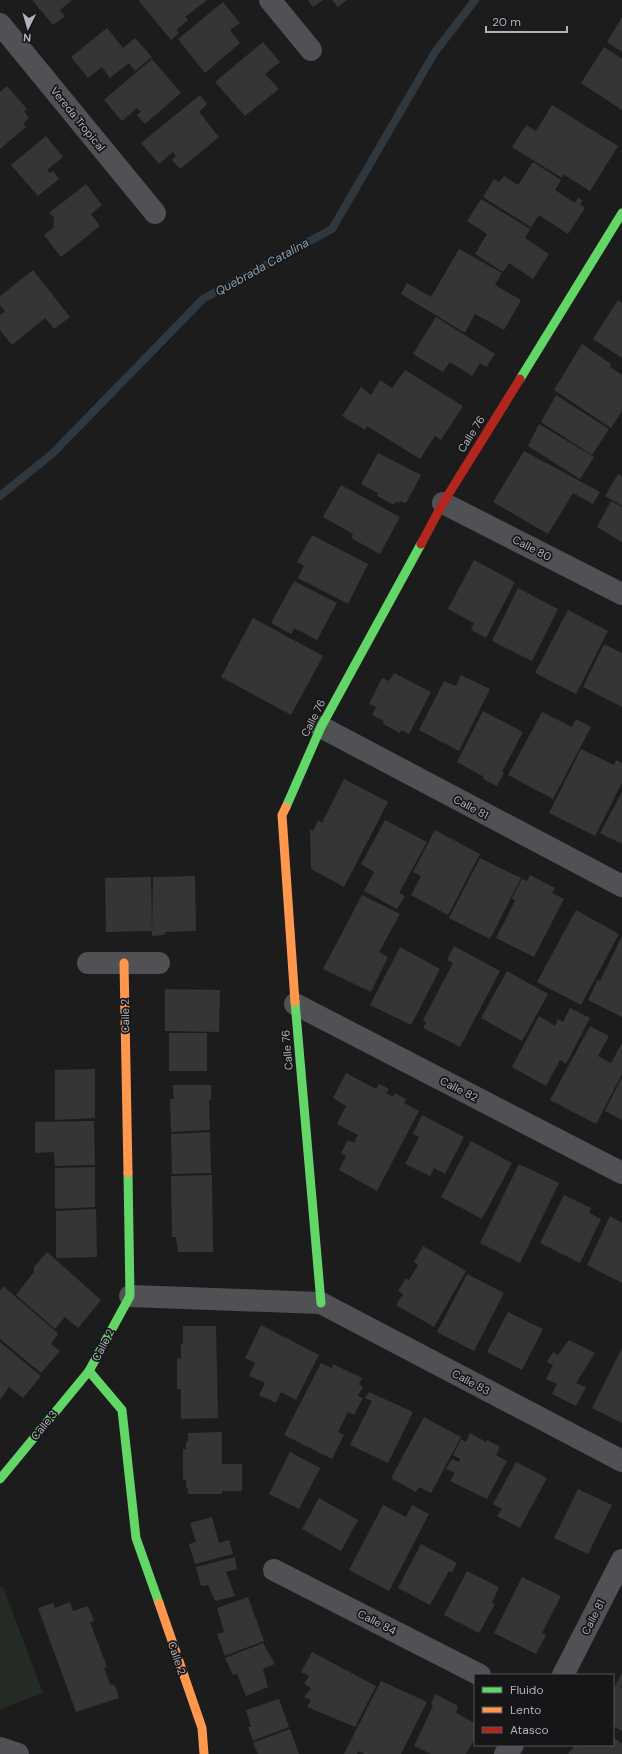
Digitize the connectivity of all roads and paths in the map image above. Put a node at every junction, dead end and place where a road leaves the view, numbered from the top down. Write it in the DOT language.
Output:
graph roads {
  1 [pos="270,0"];
  2 [pos="0,24"];
  3 [pos="311,50"];
  4 [pos="155,213"];
  5 [pos="622,213"];
  6 [pos="443,503"];
  7 [pos="622,594"];
  8 [pos="321,727"];
  9 [pos="622,886"];
  10 [pos="88,963"];
  11 [pos="124,963"];
  12 [pos="159,964"];
  13 [pos="295,1004"];
  14 [pos="622,1173"];
  15 [pos="130,1296"];
  16 [pos="321,1303"];
  17 [pos="89,1371"];
  18 [pos="622,1460"];
  19 [pos="0,1480"];
  20 [pos="622,1560"];
  21 [pos="274,1570"];
  22 [pos="478,1674"];
  23 [pos="564,1674"];
  24 [pos="512,1746"];
  25 [pos="0,1748"];
  26 [pos="18,1754"];
  27 [pos="204,1754"];
  28 [pos="505,1754"];
  1 -- 3 [label="street"];
  2 -- 4 [label="street, Vereda Tropical"];
  5 -- 6 [label="street, Calle 76"];
  6 -- 7 [label="street, Calle 80"];
  6 -- 8 [label="street, Calle 76"];
  8 -- 9 [label="street, Calle 81"];
  8 -- 13 [label="street, Calle 76"];
  10 -- 11 [label="street"];
  11 -- 12 [label="street"];
  11 -- 15 [label="street, Calle 2"];
  13 -- 14 [label="street, Calle 82"];
  13 -- 16 [label="street, Calle 76"];
  15 -- 16 [label="street"];
  15 -- 17 [label="street, Calle 2"];
  16 -- 18 [label="street, Calle 83"];
  17 -- 19 [label="street, Calle 3"];
  17 -- 27 [label="street, Calle 2"];
  20 -- 23 [label="street, Calle 81"];
  21 -- 22 [label="street, Calle 84"];
  24 -- 28 [label="street"];
  25 -- 26 [label="street"];
}
